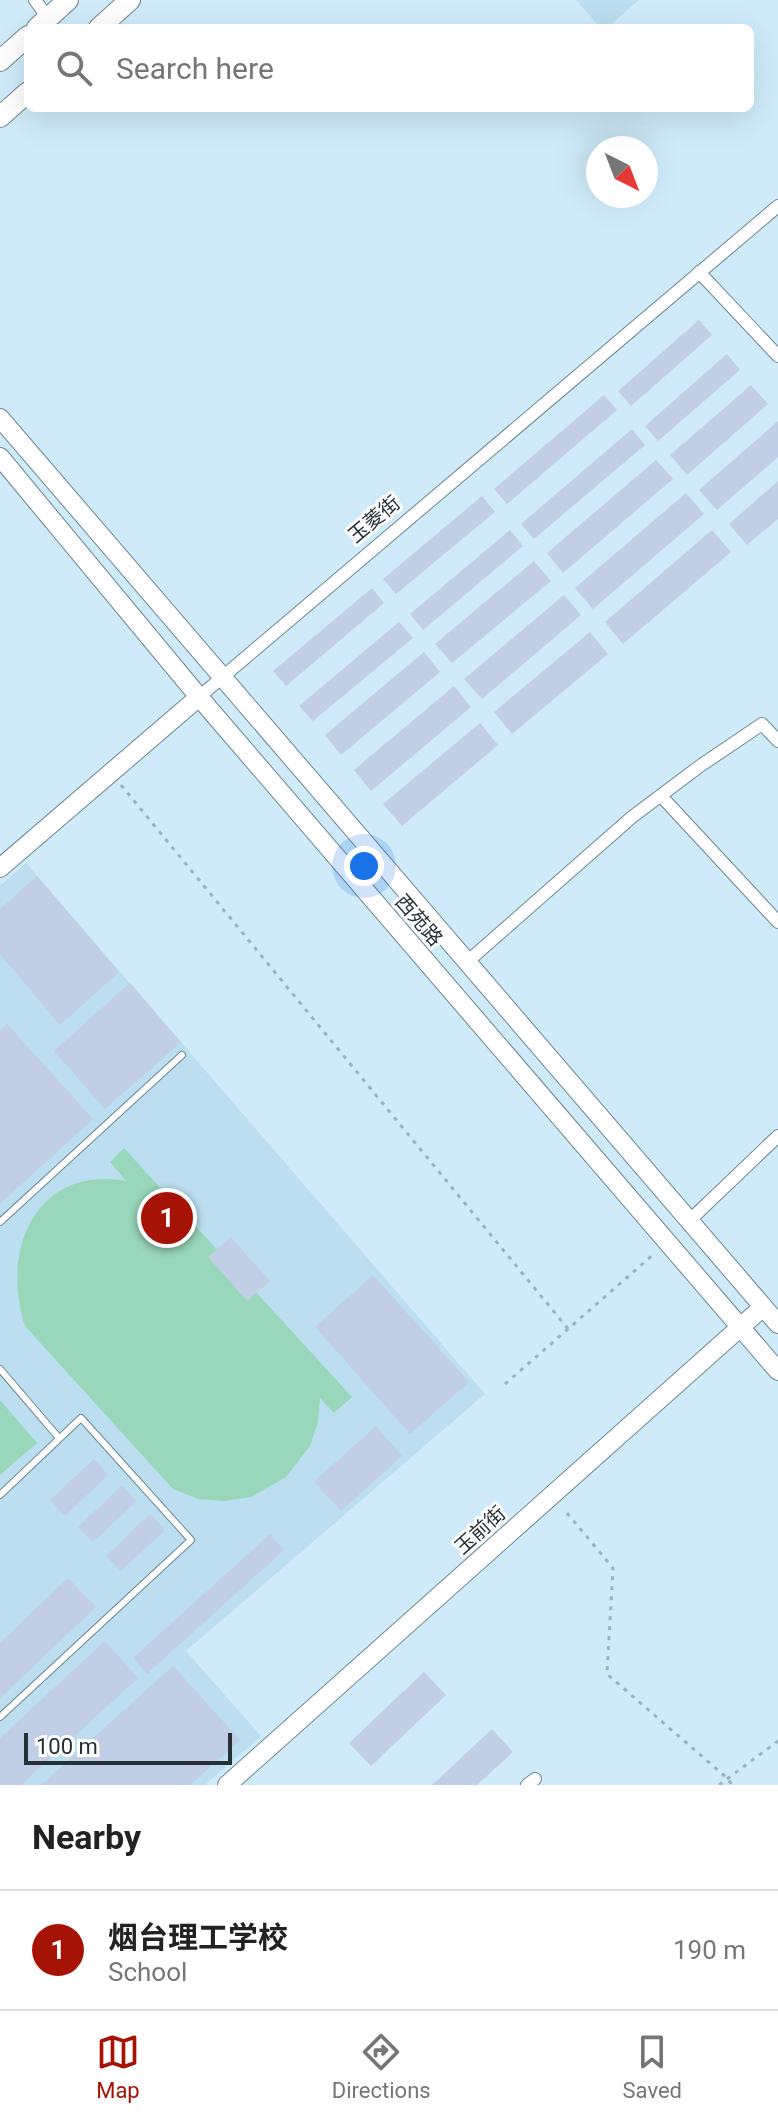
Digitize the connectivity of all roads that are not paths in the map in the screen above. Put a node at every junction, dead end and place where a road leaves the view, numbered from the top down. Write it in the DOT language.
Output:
graph roads {
  1 [pos="35,0"];
  2 [pos="68,0"];
  3 [pos="130,0"];
  4 [pos="42,23"];
  5 [pos="103,24"];
  6 [pos="24,40"];
  7 [pos="0,61"];
  8 [pos="24,96"];
  9 [pos="0,117"];
  10 [pos="778,206"];
  11 [pos="699,272"];
  12 [pos="778,356"];
  13 [pos="0,418"];
  14 [pos="0,457"];
  15 [pos="223,677"];
  16 [pos="199,697"];
  17 [pos="778,741"];
  18 [pos="662,797"];
  19 [pos="0,868"];
  20 [pos="778,922"];
  21 [pos="467,962"];
  22 [pos="182,1055"];
  23 [pos="778,1136"];
  24 [pos="689,1221"];
  25 [pos="0,1222"];
  26 [pos="763,1307"];
  27 [pos="778,1324"];
  28 [pos="740,1327"];
  29 [pos="0,1369"];
  30 [pos="778,1371"];
  31 [pos="59,1438"];
  32 [pos="0,1495"];
  33 [pos="0,1717"];
  34 [pos="227,1785"];
  1 -- 4 [label="street"];
  2 -- 4 [label="main road"];
  3 -- 5 [label="main road"];
  6 -- 7 [label="main road"];
  8 -- 9 [label="main road"];
  10 -- 11 [label="street, 玉菱街"];
  11 -- 12 [label="street"];
  11 -- 15 [label="street, 玉菱街"];
  13 -- 15 [label="main road, 西苑路"];
  14 -- 16 [label="main road, 西苑路"];
  15 -- 16 [label="street, 玉菱街"];
  15 -- 21 [label="main road, 西苑路"];
  16 -- 19 [label="main road, 玉菱街"];
  16 -- 28 [label="main road, 西苑路"];
  17 -- 18 [label="street"];
  18 -- 20 [label="street"];
  18 -- 21 [label="street"];
  21 -- 24 [label="main road, 西苑路"];
  22 -- 25 [label="lane"];
  23 -- 24 [label="street"];
  24 -- 26 [label="main road, 西苑路"];
  26 -- 27 [label="main road, 西苑路"];
  26 -- 28 [label="main road, 玉前街"];
  28 -- 30 [label="main road, 西苑路"];
  28 -- 34 [label="main road, 玉前街"];
  29 -- 31 [label="lane"];
  31 -- 32 [label="lane"];
  31 -- 33 [label="lane"];
}
